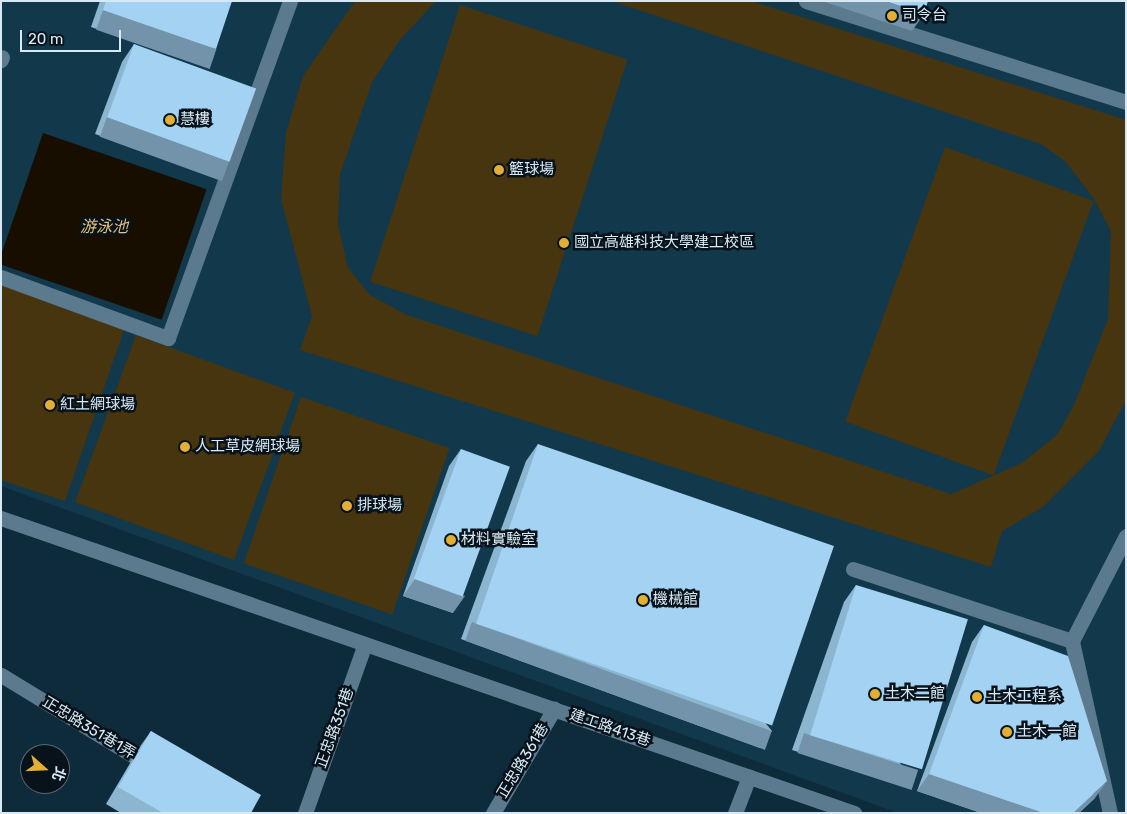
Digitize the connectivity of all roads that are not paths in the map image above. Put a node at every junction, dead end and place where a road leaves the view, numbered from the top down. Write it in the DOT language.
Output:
graph roads {
  1 [pos="290,1"];
  2 [pos="806,1"];
  3 [pos="1126,102"];
  4 [pos="1,277"];
  5 [pos="1,518"];
  6 [pos="1126,536"];
  7 [pos="853,569"];
  8 [pos="1072,641"];
  9 [pos="365,644"];
  10 [pos="1,675"];
  11 [pos="554,709"];
  12 [pos="168,777"];
  13 [pos="749,777"];
  14 [pos="305,813"];
  15 [pos="493,813"];
  16 [pos="735,813"];
  17 [pos="854,813"];
  18 [pos="1110,813"];
  1 -- 4 [label="street"];
  2 -- 3 [label="street"];
  5 -- 9 [label="street, 建工路413巷"];
  6 -- 8 [label="street"];
  7 -- 8 [label="street"];
  8 -- 18 [label="street"];
  9 -- 11 [label="street, 建工路413巷"];
  9 -- 14 [label="street, 正忠路351巷"];
  10 -- 12 [label="street, 正忠路351巷1弄"];
  11 -- 13 [label="street, 建工路413巷"];
  11 -- 15 [label="street, 正忠路361巷"];
  13 -- 16 [label="street"];
  13 -- 17 [label="street, 建工路413巷"];
}
